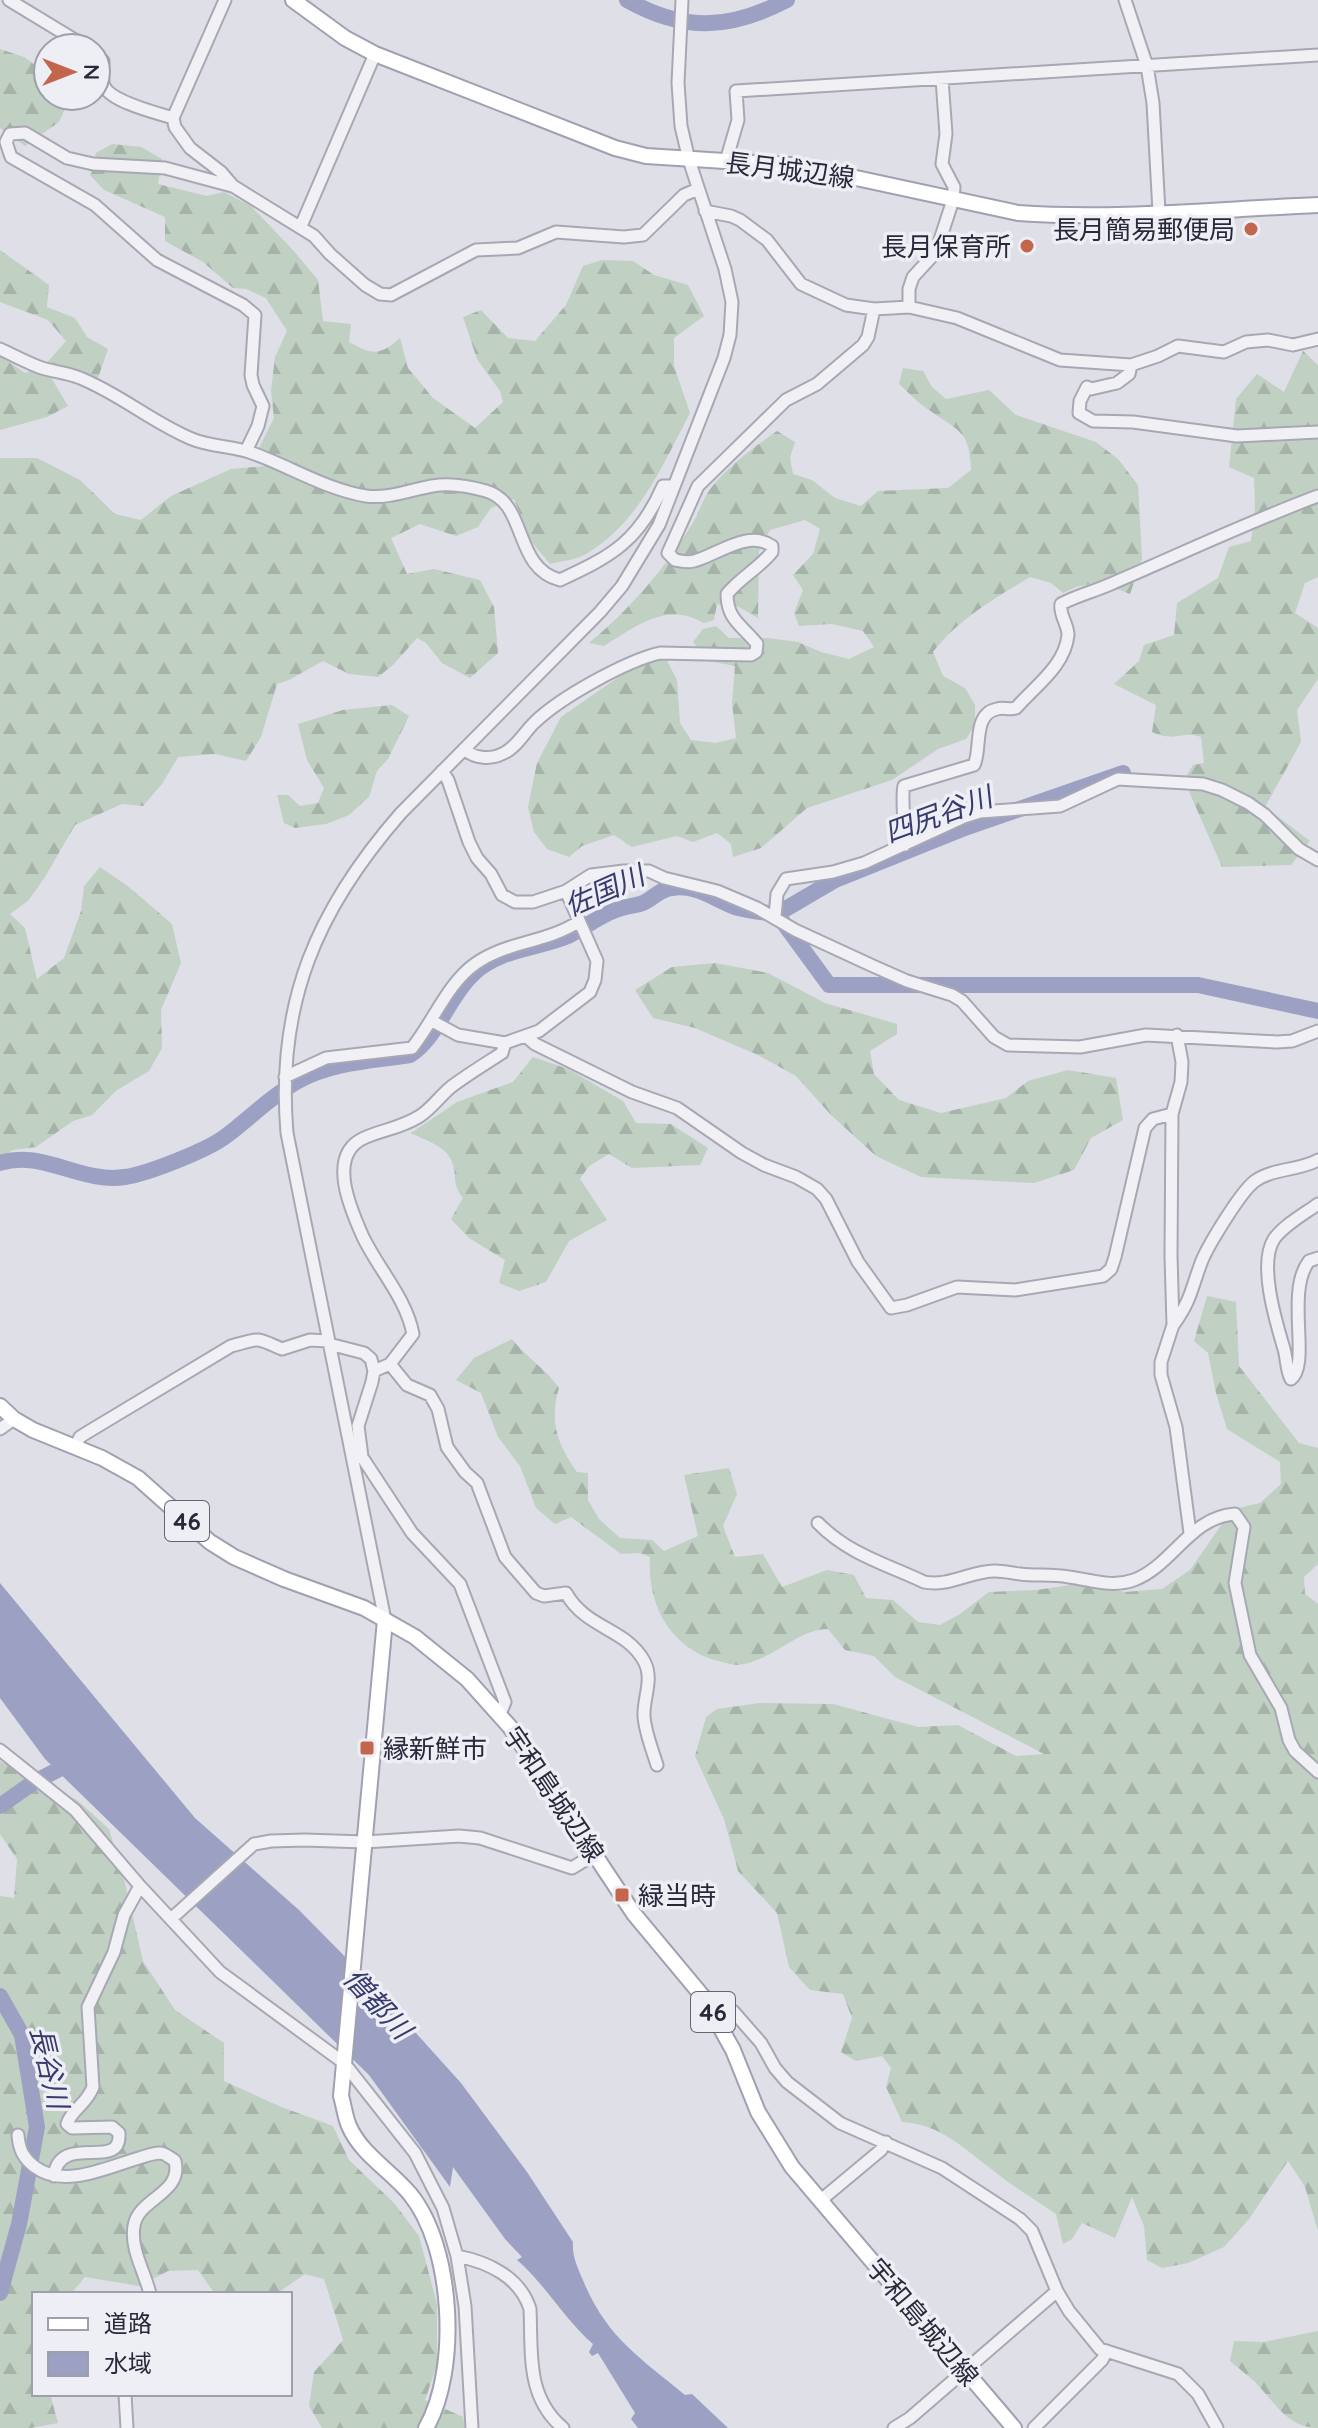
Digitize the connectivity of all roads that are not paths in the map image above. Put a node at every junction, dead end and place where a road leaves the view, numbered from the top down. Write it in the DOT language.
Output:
graph roads {
  1 [pos="9,0"];
  2 [pos="225,0"];
  3 [pos="293,0"];
  4 [pos="1125,0"];
  5 [pos="682,4"];
  6 [pos="62,32"];
  7 [pos="375,54"];
  8 [pos="1318,55"];
  9 [pos="1147,66"];
  10 [pos="942,79"];
  11 [pos="112,94"];
  12 [pos="173,118"];
  13 [pos="689,160"];
  14 [pos="726,161"];
  15 [pos="233,186"];
  16 [pos="698,189"];
  17 [pos="953,200"];
  18 [pos="1318,205"];
  19 [pos="705,211"];
  20 [pos="1159,212"];
  21 [pos="301,226"];
  22 [pos="909,307"];
  23 [pos="874,309"];
  24 [pos="1318,339"];
  25 [pos="0,349"];
  26 [pos="1131,365"];
  27 [pos="1318,432"];
  28 [pos="246,451"];
  29 [pos="674,486"];
  30 [pos="1318,496"];
  31 [pos="464,749"];
  32 [pos="442,771"];
  33 [pos="905,845"];
  34 [pos="1318,860"];
  35 [pos="566,891"];
  36 [pos="775,917"];
  37 [pos="578,922"];
  38 [pos="432,1021"];
  39 [pos="1318,1031"];
  40 [pos="1177,1035"];
  41 [pos="527,1037"];
  42 [pos="505,1043"];
  43 [pos="285,1077"];
  44 [pos="1172,1114"];
  45 [pos="1318,1160"];
  46 [pos="1318,1204"];
  47 [pos="1318,1258"];
  48 [pos="1173,1325"];
  49 [pos="329,1343"];
  50 [pos="390,1364"];
  51 [pos="374,1371"];
  52 [pos="0,1406"];
  53 [pos="14,1419"];
  54 [pos="0,1429"];
  55 [pos="75,1447"];
  56 [pos="818,1523"];
  57 [pos="1190,1533"];
  58 [pos="385,1620"];
  59 [pos="500,1714"];
  60 [pos="0,1750"];
  61 [pos="657,1765"];
  62 [pos="1318,1772"];
  63 [pos="365,1842"];
  64 [pos="595,1854"];
  65 [pos="140,1886"];
  66 [pos="172,1918"];
  67 [pos="714,2014"];
  68 [pos="345,2055"];
  69 [pos="18,2135"];
  70 [pos="886,2142"];
  71 [pos="54,2176"];
  72 [pos="821,2200"];
  73 [pos="457,2256"];
  74 [pos="1057,2291"];
  75 [pos="149,2292"];
  76 [pos="1106,2352"];
  77 [pos="964,2370"];
  78 [pos="125,2396"];
  79 [pos="127,2428"];
  80 [pos="426,2428"];
  81 [pos="472,2428"];
  82 [pos="563,2428"];
  83 [pos="894,2428"];
  84 [pos="1014,2428"];
  85 [pos="1034,2428"];
  86 [pos="1217,2428"];
  1 -- 6 [label="street"];
  2 -- 12 [label="street"];
  3 -- 7 [label="main road, 長月城辺線"];
  4 -- 9 [label="street"];
  5 -- 13 [label="street"];
  7 -- 13 [label="main road, 長月城辺線"];
  7 -- 21 [label="street"];
  8 -- 9 [label="street"];
  9 -- 10 [label="street"];
  9 -- 20 [label="street"];
  10 -- 14 [label="street"];
  10 -- 17 [label="street"];
  11 -- 12 [label="street"];
  12 -- 15 [label="street"];
  13 -- 14 [label="main road, 長月城辺線"];
  13 -- 16 [label="street"];
  14 -- 17 [label="main road, 長月城辺線"];
  15 -- 21 [label="street"];
  15 -- 28 [label="street"];
  16 -- 19 [label="street"];
  16 -- 21 [label="street"];
  17 -- 20 [label="main road, 長月城辺線"];
  17 -- 22 [label="street"];
  18 -- 20 [label="main road, 長月城辺線"];
  19 -- 23 [label="street"];
  19 -- 29 [label="street"];
  22 -- 23 [label="street"];
  22 -- 26 [label="street"];
  23 -- 31 [label="street"];
  24 -- 26 [label="street"];
  25 -- 28 [label="street"];
  26 -- 27 [label="street"];
  28 -- 29 [label="street"];
  29 -- 31 [label="street"];
  30 -- 33 [label="street"];
  31 -- 32 [label="street"];
  32 -- 35 [label="street"];
  32 -- 43 [label="street"];
  33 -- 34 [label="street"];
  33 -- 36 [label="street"];
  35 -- 36 [label="street"];
  35 -- 37 [label="street"];
  36 -- 40 [label="street"];
  37 -- 38 [label="street"];
  37 -- 41 [label="street"];
  38 -- 42 [label="street"];
  38 -- 43 [label="street"];
  39 -- 40 [label="street"];
  40 -- 44 [label="street"];
  41 -- 42 [label="street"];
  41 -- 44 [label="street"];
  42 -- 50 [label="street"];
  43 -- 49 [label="street"];
  44 -- 48 [label="street"];
  45 -- 48 [label="street"];
  46 -- 47 [label="street"];
  48 -- 57 [label="street"];
  49 -- 51 [label="street"];
  49 -- 55 [label="street"];
  49 -- 58 [label="street"];
  50 -- 51 [label="street"];
  50 -- 61 [label="street"];
  51 -- 59 [label="street"];
  52 -- 53 [label="main road, 宇和島城辺線 / 46"];
  53 -- 54 [label="street"];
  53 -- 55 [label="main road, 宇和島城辺線 / 46"];
  55 -- 58 [label="main road, 宇和島城辺線 / 46"];
  56 -- 57 [label="street"];
  57 -- 62 [label="street"];
  58 -- 59 [label="main road, 宇和島城辺線 / 46"];
  58 -- 63 [label="main road"];
  59 -- 64 [label="main road, 宇和島城辺線 / 46"];
  60 -- 65 [label="street"];
  63 -- 64 [label="street"];
  63 -- 66 [label="street"];
  63 -- 68 [label="main road"];
  64 -- 67 [label="main road, 宇和島城辺線 / 46"];
  65 -- 66 [label="street"];
  65 -- 71 [label="street"];
  66 -- 68 [label="street"];
  67 -- 70 [label="street"];
  67 -- 72 [label="main road, 宇和島城辺線 / 46"];
  68 -- 73 [label="street"];
  68 -- 80 [label="main road"];
  69 -- 71 [label="street"];
  70 -- 72 [label="street"];
  70 -- 74 [label="street"];
  71 -- 75 [label="street"];
  72 -- 77 [label="main road, 宇和島城辺線 / 46"];
  73 -- 81 [label="street"];
  73 -- 82 [label="street"];
  74 -- 76 [label="street"];
  74 -- 77 [label="street"];
  76 -- 85 [label="street"];
  76 -- 86 [label="street"];
  77 -- 83 [label="street"];
  77 -- 84 [label="main road, 宇和島城辺線 / 46"];
  78 -- 79 [label="street"];
}
